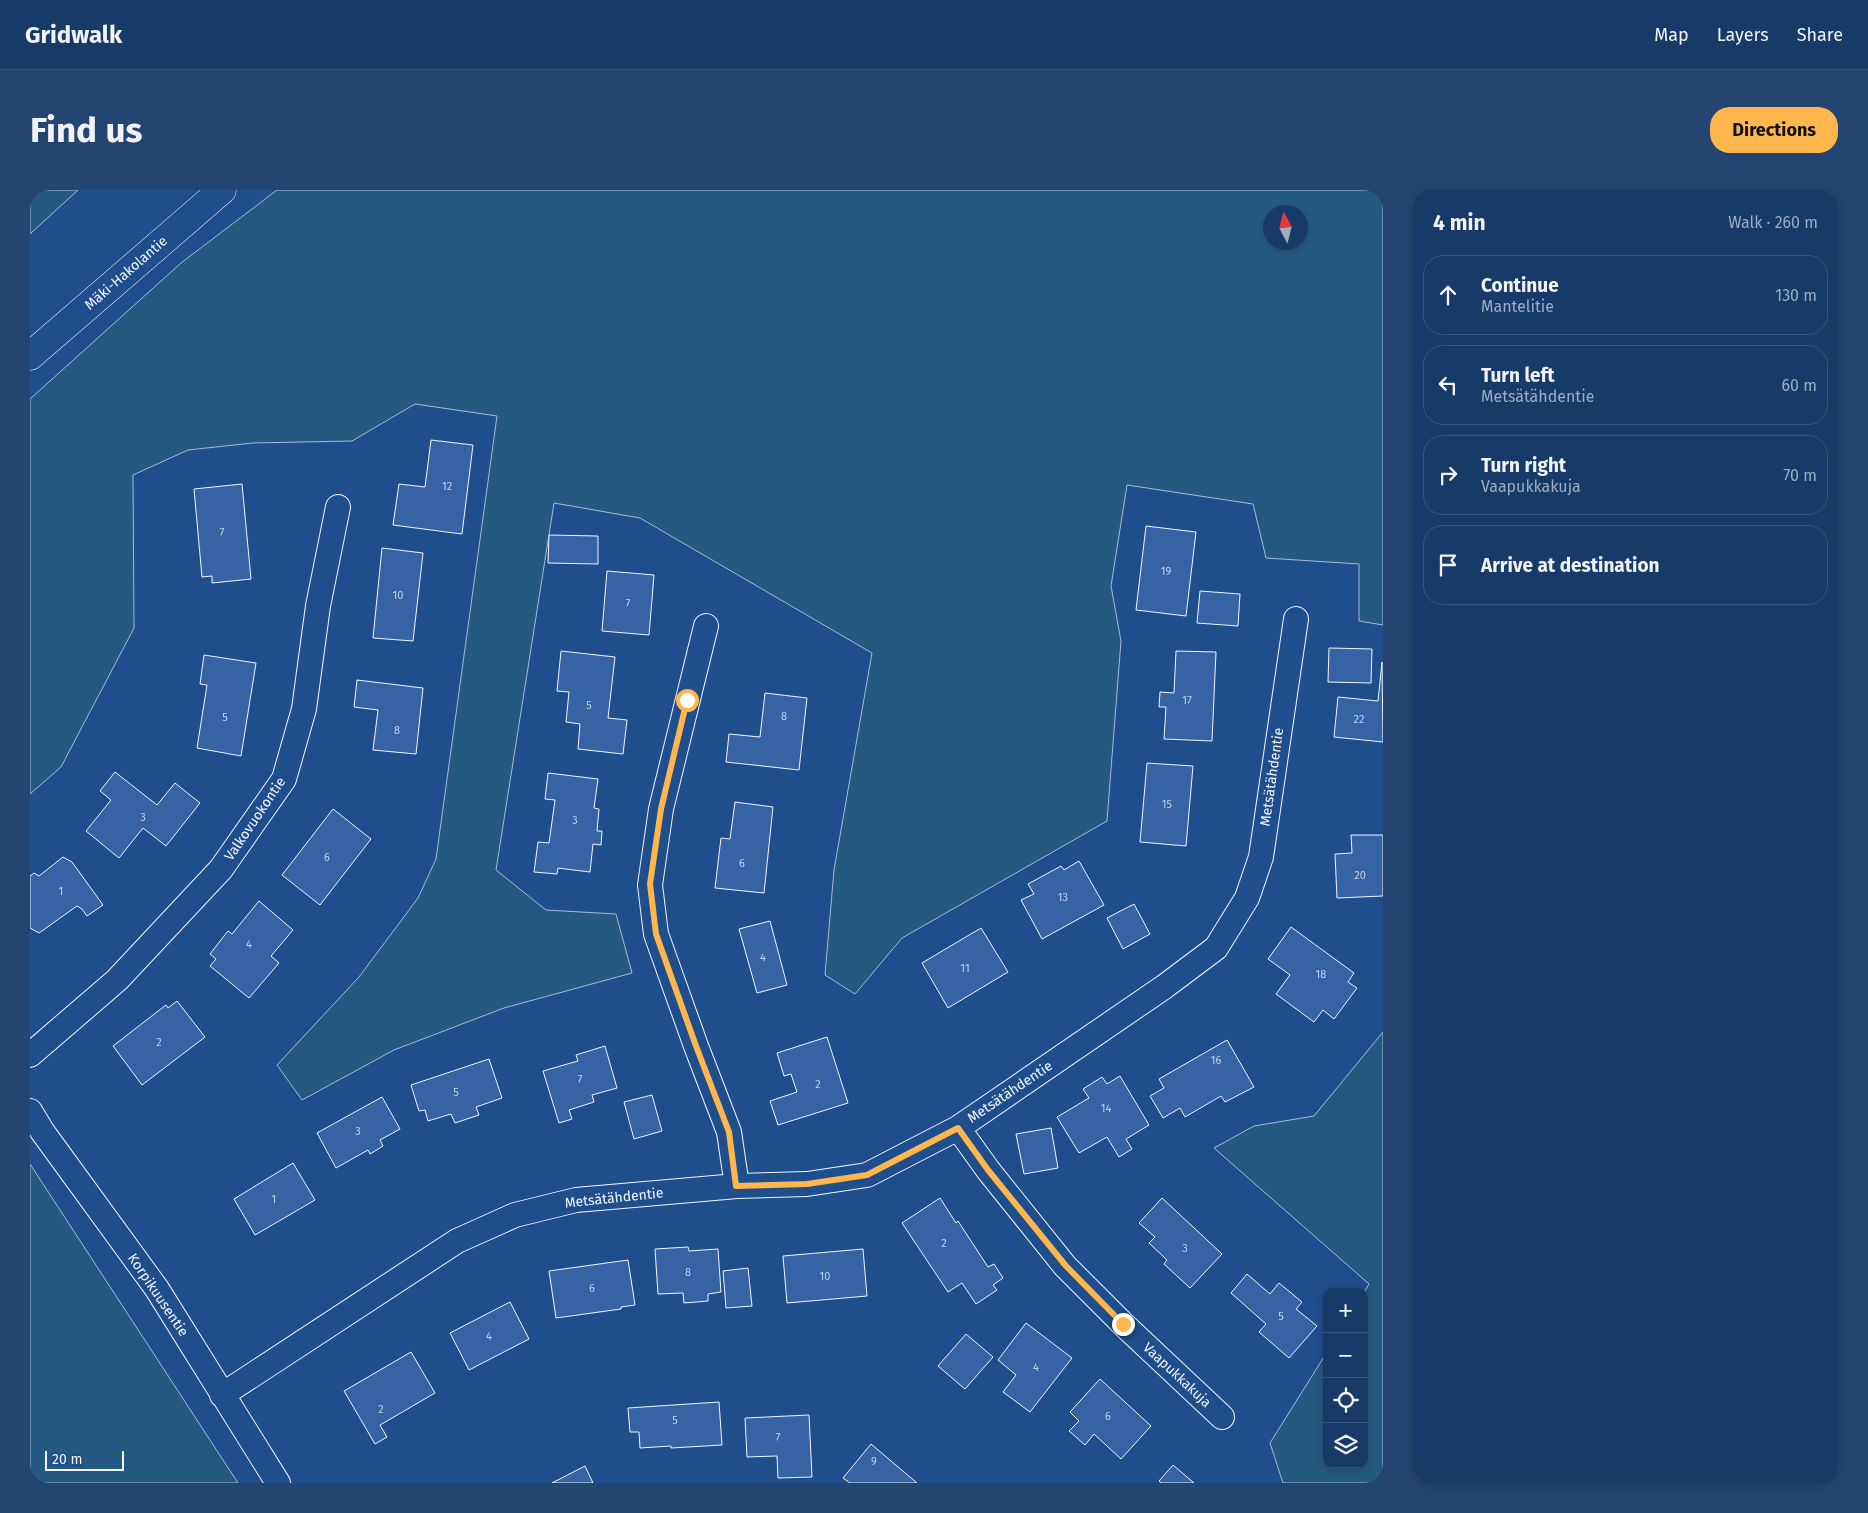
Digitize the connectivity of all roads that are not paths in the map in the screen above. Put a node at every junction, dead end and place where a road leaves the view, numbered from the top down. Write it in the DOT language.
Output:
graph roads {
  1 [pos="222,190"];
  2 [pos="30,356"];
  3 [pos="338,507"];
  4 [pos="1296,619"];
  5 [pos="706,626"];
  6 [pos="30,1055"];
  7 [pos="30,1111"];
  8 [pos="958,1128"];
  9 [pos="736,1186"];
  10 [pos="222,1394"];
  11 [pos="1222,1417"];
  12 [pos="278,1483"];
  1 -- 2 [label="street, Mäki-Hakolantie"];
  3 -- 6 [label="street, Valkovuokontie"];
  4 -- 8 [label="street, Metsätähdentie"];
  5 -- 9 [label="street"];
  7 -- 10 [label="street, Korpikuusentie"];
  8 -- 9 [label="street, Metsätähdentie"];
  8 -- 11 [label="street, Vaapukkakuja"];
  9 -- 10 [label="street, Metsätähdentie"];
  10 -- 12 [label="street, Korpikuusentie"];
}
